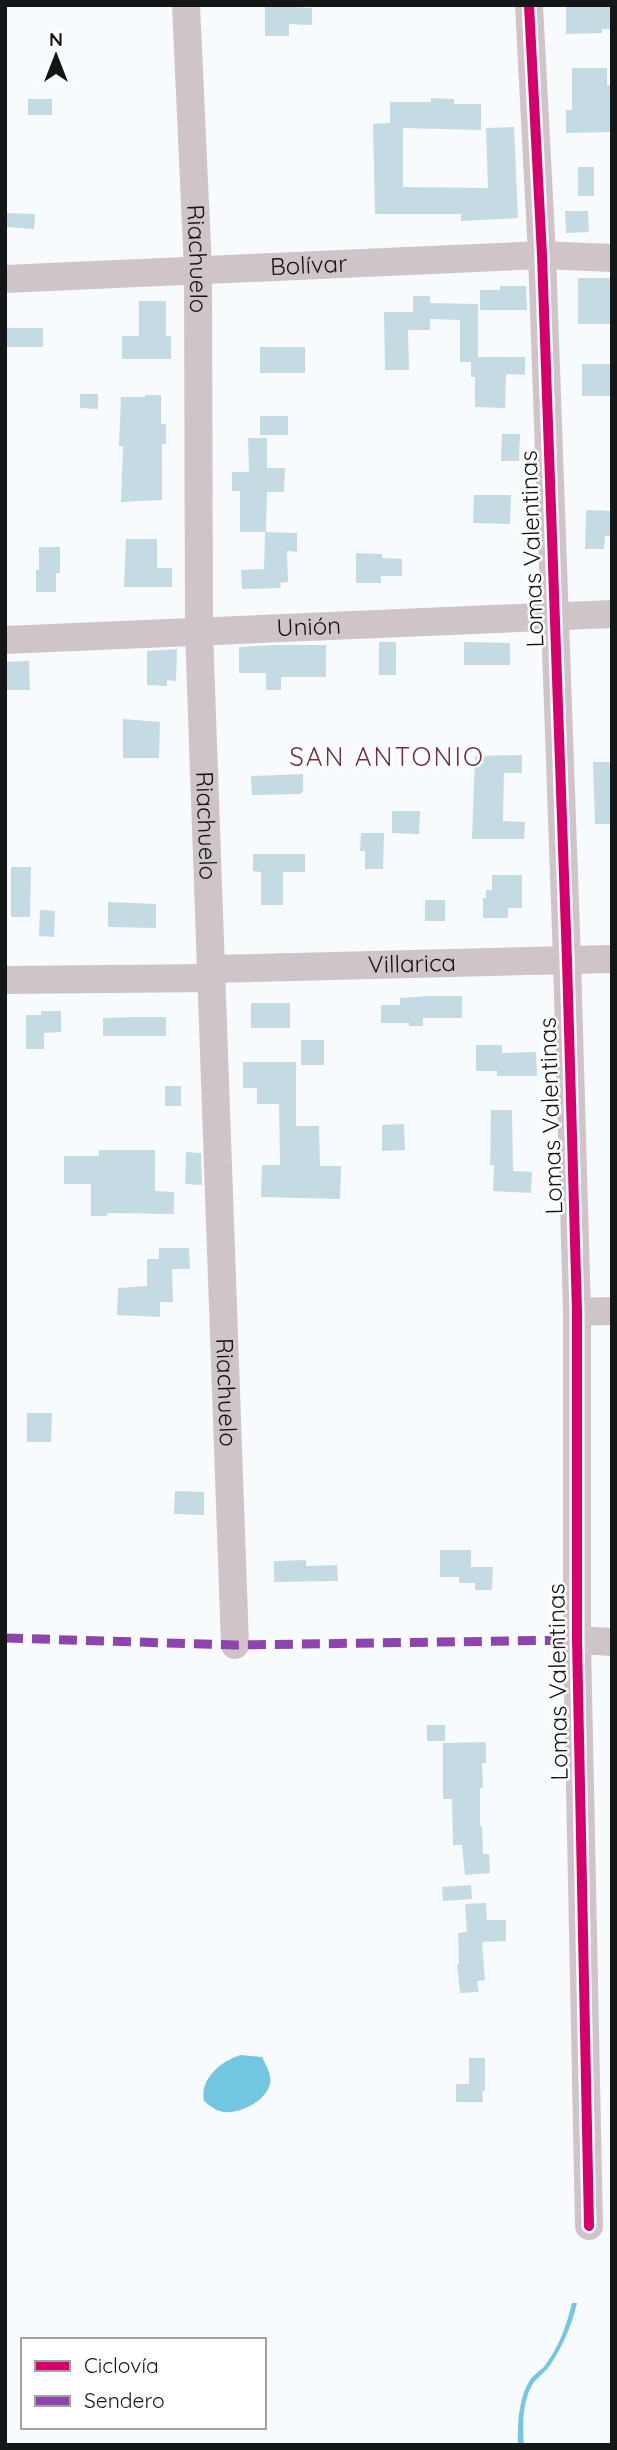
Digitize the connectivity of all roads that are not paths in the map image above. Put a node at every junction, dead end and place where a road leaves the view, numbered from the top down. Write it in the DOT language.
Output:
graph roads {
  1 [pos="186,5"];
  2 [pos="529,5"];
  3 [pos="542,255"];
  4 [pos="612,258"];
  5 [pos="198,270"];
  6 [pos="5,279"];
  7 [pos="612,614"];
  8 [pos="555,617"];
  9 [pos="199,631"];
  10 [pos="5,640"];
  11 [pos="612,959"];
  12 [pos="567,960"];
  13 [pos="212,974"];
  14 [pos="5,980"];
  15 [pos="612,1311"];
  16 [pos="577,1312"];
  17 [pos="578,1640"];
  18 [pos="612,1642"];
  19 [pos="235,1645"];
  20 [pos="589,2226"];
  1 -- 5 [label="street, Riachuelo"];
  2 -- 3 [label="street, Lomas Valentinas"];
  3 -- 4 [label="street, Bolívar"];
  3 -- 5 [label="street, Bolívar"];
  3 -- 8 [label="street, Lomas Valentinas"];
  5 -- 6 [label="street, Bolívar"];
  5 -- 9 [label="street, Riachuelo"];
  7 -- 8 [label="street, Unión"];
  8 -- 9 [label="street, Unión"];
  8 -- 12 [label="street, Lomas Valentinas"];
  9 -- 10 [label="street, Unión"];
  9 -- 13 [label="street, Riachuelo"];
  11 -- 12 [label="street, Villarica"];
  12 -- 13 [label="street, Villarica"];
  12 -- 16 [label="street, Lomas Valentinas"];
  13 -- 14 [label="street, Villarica"];
  13 -- 19 [label="street, Riachuelo"];
  15 -- 16 [label="street"];
  16 -- 17 [label="street, Lomas Valentinas"];
  17 -- 18 [label="street"];
  17 -- 20 [label="street, Lomas Valentinas"];
}
